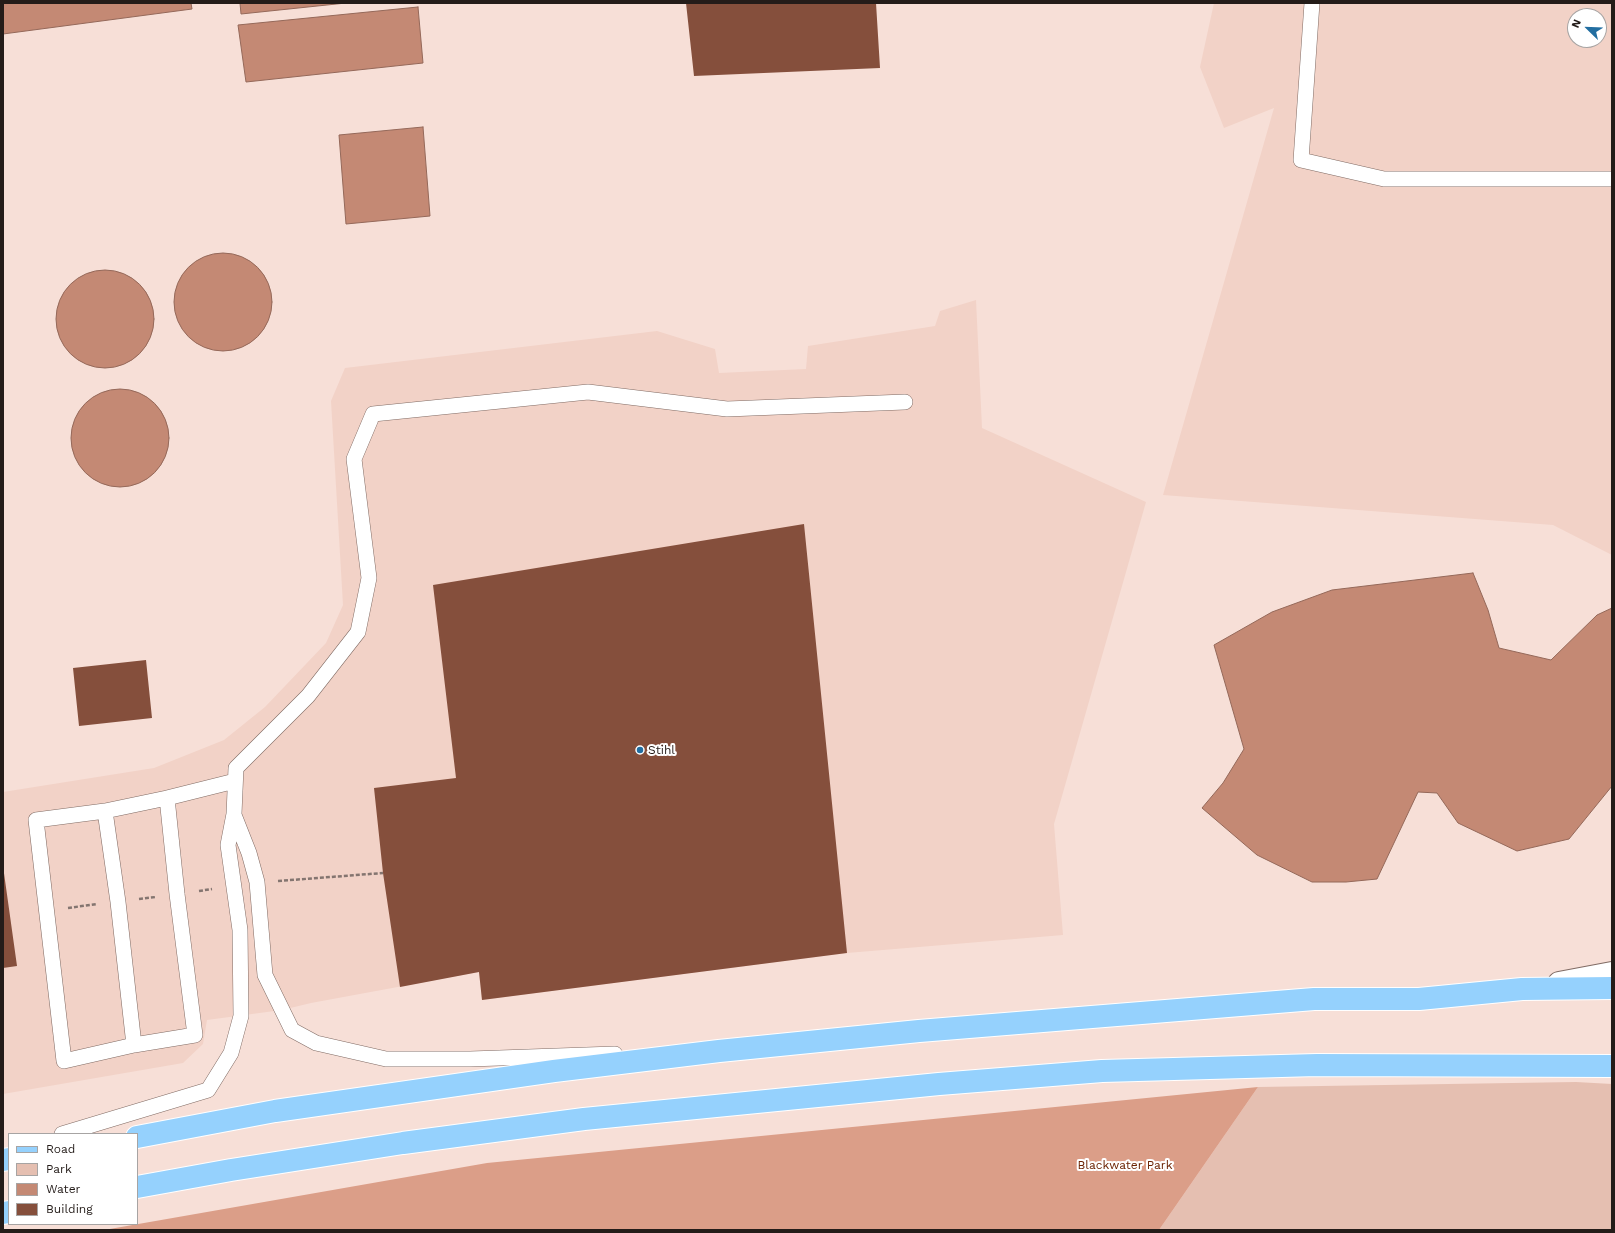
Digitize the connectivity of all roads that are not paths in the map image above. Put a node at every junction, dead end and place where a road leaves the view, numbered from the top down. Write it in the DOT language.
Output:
graph roads {
  1 [pos="1312,3"];
  2 [pos="1612,178"];
  3 [pos="905,402"];
  4 [pos="235,781"];
  5 [pos="168,798"];
  6 [pos="104,811"];
  7 [pos="234,814"];
  8 [pos="1612,973"];
  9 [pos="1612,988"];
  10 [pos="1522,990"];
  11 [pos="134,1045"];
  12 [pos="719,1051"];
  13 [pos="1612,1066"];
  14 [pos="65,1133"];
  15 [pos="138,1136"];
  16 [pos="138,1187"];
  1 -- 2 [label="lane"];
  3 -- 4 [label="lane"];
  4 -- 5 [label="lane"];
  4 -- 7 [label="lane"];
  5 -- 6 [label="lane"];
  5 -- 11 [label="lane"];
  6 -- 11 [label="lane"];
  6 -- 11 [label="lane"];
  7 -- 12 [label="lane"];
  7 -- 14 [label="lane"];
  8 -- 10 [label="street"];
  9 -- 10 [label="main road"];
  10 -- 12 [label="main road"];
  12 -- 15 [label="main road"];
  13 -- 16 [label="main road"];
}
